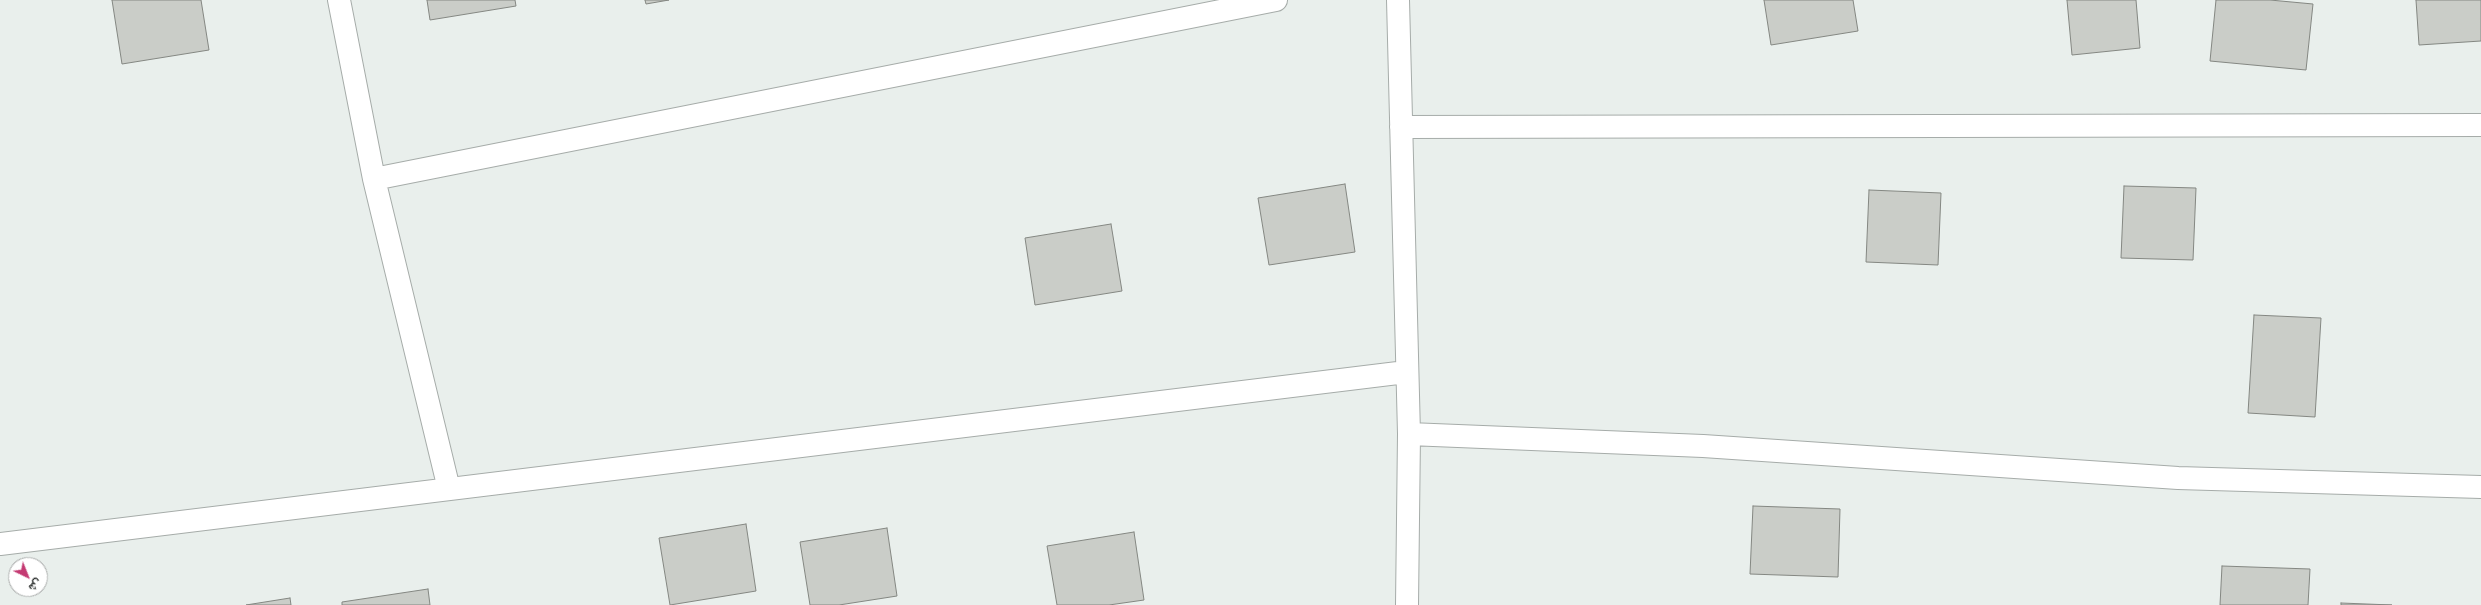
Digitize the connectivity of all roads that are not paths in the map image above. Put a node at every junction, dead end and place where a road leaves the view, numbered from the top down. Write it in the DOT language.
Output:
graph roads {
  1 [pos="339,0"];
  2 [pos="1276,0"];
  3 [pos="1398,0"];
  4 [pos="2481,125"];
  5 [pos="1401,127"];
  6 [pos="374,179"];
  7 [pos="1406,372"];
  8 [pos="1409,434"];
  9 [pos="2481,486"];
  10 [pos="449,488"];
  11 [pos="0,544"];
  12 [pos="1407,605"];
  1 -- 6 [label="street"];
  2 -- 6 [label="street"];
  3 -- 5 [label="street"];
  4 -- 5 [label="street"];
  5 -- 7 [label="street"];
  6 -- 10 [label="street"];
  7 -- 8 [label="street"];
  7 -- 10 [label="street"];
  8 -- 9 [label="street"];
  8 -- 12 [label="street"];
  10 -- 11 [label="street"];
}
